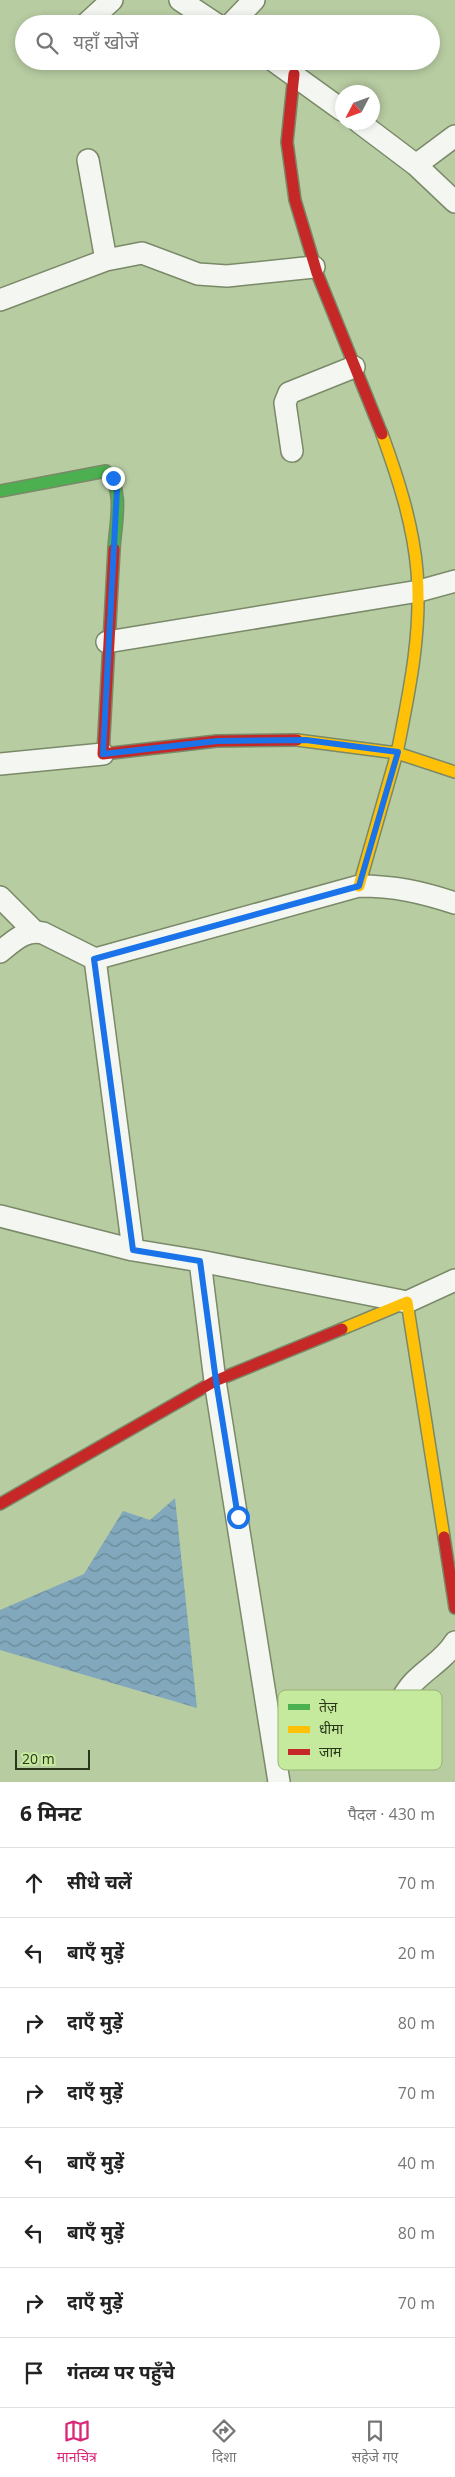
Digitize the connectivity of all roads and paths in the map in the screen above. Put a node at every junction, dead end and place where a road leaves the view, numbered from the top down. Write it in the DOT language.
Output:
graph roads {
  1 [pos="112,0"];
  2 [pos="180,0"];
  3 [pos="254,0"];
  4 [pos="96,15"];
  5 [pos="202,15"];
  6 [pos="240,15"];
  7 [pos="288,70"];
  8 [pos="294,74"];
  9 [pos="335,105"];
  10 [pos="370,130"];
  11 [pos="455,136"];
  12 [pos="88,160"];
  13 [pos="416,165"];
  14 [pos="455,202"];
  15 [pos="106,260"];
  16 [pos="314,267"];
  17 [pos="0,300"];
  18 [pos="354,367"];
  19 [pos="292,451"];
  20 [pos="0,491"];
  21 [pos="455,581"];
  22 [pos="419,591"];
  23 [pos="108,642"];
  24 [pos="398,752"];
  25 [pos="103,754"];
  26 [pos="0,764"];
  27 [pos="455,772"];
  28 [pos="359,886"];
  29 [pos="0,897"];
  30 [pos="455,903"];
  31 [pos="34,931"];
  32 [pos="0,952"];
  33 [pos="94,959"];
  34 [pos="0,1216"];
  35 [pos="133,1250"];
  36 [pos="200,1261"];
  37 [pos="455,1280"];
  38 [pos="406,1302"];
  39 [pos="216,1381"];
  40 [pos="0,1504"];
  41 [pos="455,1608"];
  42 [pos="455,1642"];
  43 [pos="408,1690"];
  44 [pos="278,1772"];
  1 -- 4 [label="street"];
  2 -- 5 [label="street"];
  3 -- 6 [label="street"];
  7 -- 8 [label="street"];
  8 -- 9 [label="street"];
  8 -- 16 [label="street"];
  10 -- 13 [label="street"];
  11 -- 13 [label="street"];
  12 -- 15 [label="street"];
  13 -- 14 [label="street"];
  15 -- 16 [label="street"];
  15 -- 17 [label="street"];
  16 -- 18 [label="street"];
  18 -- 19 [label="street"];
  18 -- 22 [label="street"];
  20 -- 23 [label="street"];
  21 -- 22 [label="street"];
  22 -- 23 [label="street"];
  22 -- 24 [label="street"];
  23 -- 25 [label="street"];
  24 -- 25 [label="street"];
  24 -- 27 [label="street"];
  24 -- 28 [label="street"];
  25 -- 26 [label="street"];
  28 -- 30 [label="street"];
  28 -- 33 [label="street"];
  29 -- 31 [label="street"];
  31 -- 32 [label="street"];
  31 -- 33 [label="street"];
  33 -- 35 [label="street"];
  34 -- 35 [label="street"];
  35 -- 36 [label="street"];
  36 -- 38 [label="street"];
  36 -- 39 [label="street"];
  37 -- 38 [label="street"];
  38 -- 39 [label="street"];
  38 -- 41 [label="street"];
  39 -- 40 [label="street"];
  39 -- 44 [label="street"];
  42 -- 43 [label="street"];
}
